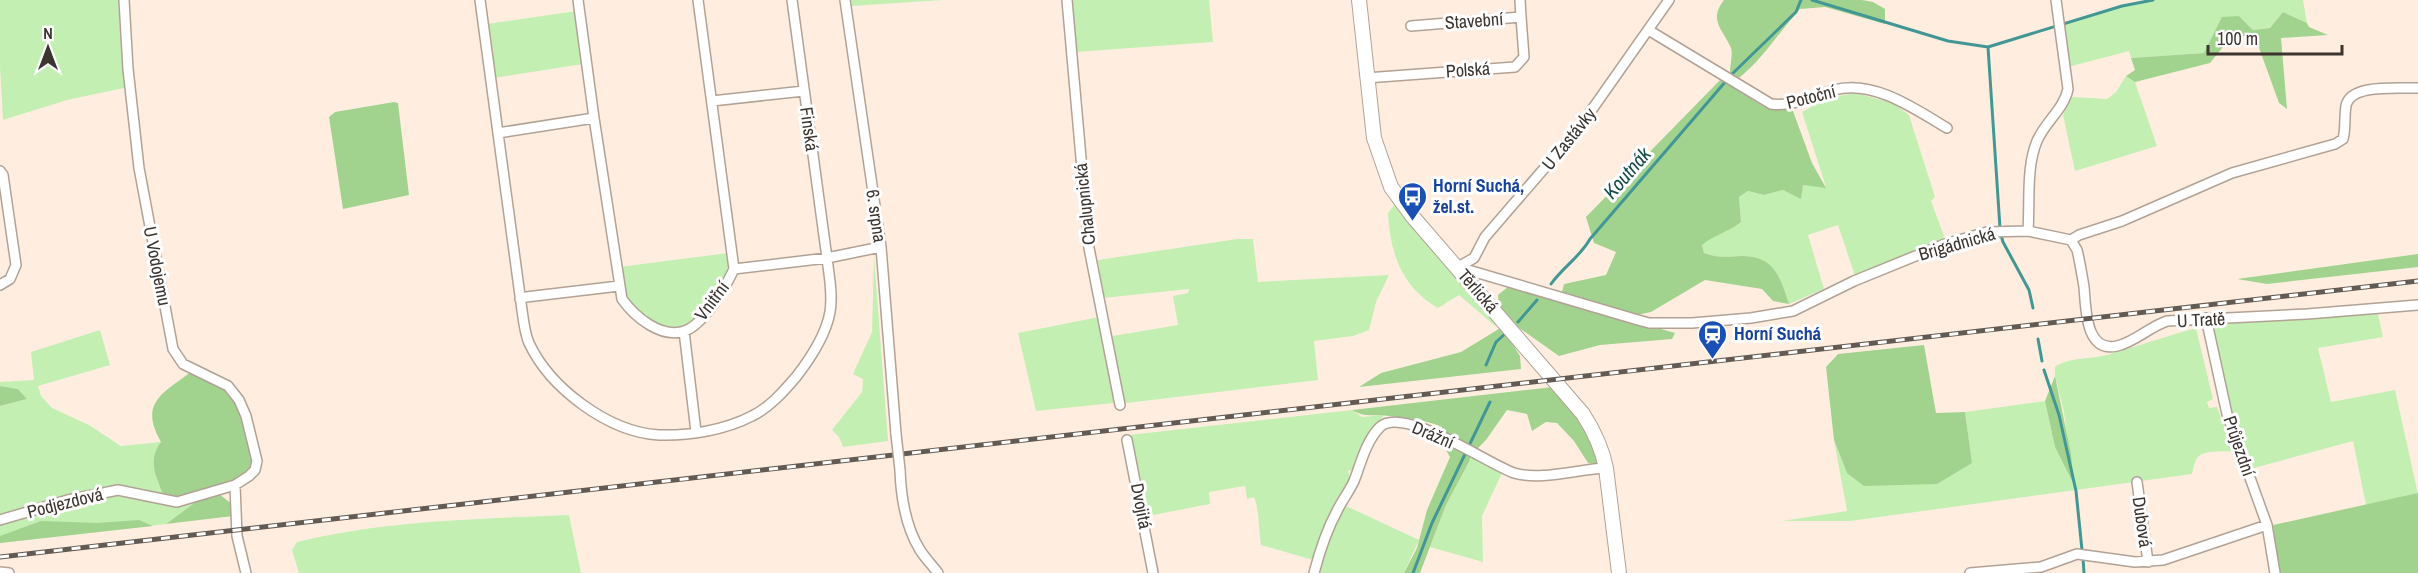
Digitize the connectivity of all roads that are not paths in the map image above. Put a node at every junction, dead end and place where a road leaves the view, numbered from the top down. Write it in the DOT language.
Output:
graph roads {
  1 [pos="124,0"];
  2 [pos="480,0"];
  3 [pos="578,0"];
  4 [pos="698,0"];
  5 [pos="792,0"];
  6 [pos="845,0"];
  7 [pos="1067,0"];
  8 [pos="1359,0"];
  9 [pos="1520,0"];
  10 [pos="1669,0"];
  11 [pos="2056,0"];
  12 [pos="1521,17"];
  13 [pos="1411,26"];
  14 [pos="1650,31"];
  15 [pos="1366,78"];
  16 [pos="2418,88"];
  17 [pos="804,91"];
  18 [pos="712,101"];
  19 [pos="594,118"];
  20 [pos="1947,128"];
  21 [pos="498,133"];
  22 [pos="0,171"];
  23 [pos="2028,231"];
  24 [pos="2071,240"];
  25 [pos="881,248"];
  26 [pos="827,258"];
  27 [pos="1458,267"];
  28 [pos="734,269"];
  29 [pos="0,285"];
  30 [pos="619,286"];
  31 [pos="520,300"];
  32 [pos="2418,305"];
  33 [pos="2206,318"];
  34 [pos="684,331"];
  35 [pos="1120,405"];
  36 [pos="696,432"];
  37 [pos="1127,440"];
  38 [pos="1606,468"];
  39 [pos="2137,482"];
  40 [pos="235,486"];
  41 [pos="0,520"];
  42 [pos="2267,525"];
  43 [pos="2148,562"];
  44 [pos="2040,570"];
  45 [pos="0,572"];
  46 [pos="9,573"];
  47 [pos="246,573"];
  48 [pos="938,573"];
  49 [pos="1153,573"];
  50 [pos="1314,573"];
  51 [pos="1619,573"];
  52 [pos="1970,573"];
  53 [pos="2275,573"];
  1 -- 40 [label="street, U Vodojemu"];
  2 -- 21 [label="street, Finská"];
  3 -- 19 [label="street, Vnitřní"];
  4 -- 18 [label="street, Vnitřní"];
  5 -- 17 [label="street, Finská"];
  6 -- 25 [label="street, 6. srpna"];
  7 -- 35 [label="street, Chalupnická"];
  8 -- 15 [label="main road, Těrlická"];
  9 -- 12 [label="street, Stavební"];
  10 -- 14 [label="street, U Zastávky"];
  11 -- 23 [label="street"];
  12 -- 13 [label="street, Stavební"];
  12 -- 15 [label="street, Polská"];
  14 -- 20 [label="street, Potoční"];
  14 -- 27 [label="street, U Zastávky"];
  15 -- 27 [label="main road, Těrlická"];
  16 -- 24 [label="street"];
  17 -- 18 [label="street"];
  17 -- 26 [label="street, Finská"];
  18 -- 28 [label="street, Vnitřní"];
  19 -- 21 [label="street"];
  19 -- 30 [label="street, Vnitřní"];
  21 -- 31 [label="street, Finská"];
  22 -- 29 [label="street"];
  23 -- 24 [label="street, Brigádnická"];
  23 -- 27 [label="street, Brigádnická"];
  24 -- 33 [label="street, U Tratě"];
  25 -- 26 [label="street"];
  25 -- 48 [label="street, 6. srpna, bridge"];
  26 -- 28 [label="street"];
  26 -- 36 [label="street, Finská"];
  27 -- 38 [label="main road, Těrlická"];
  28 -- 34 [label="street, Vnitřní"];
  30 -- 31 [label="street"];
  30 -- 34 [label="street, Vnitřní"];
  31 -- 36 [label="street, Finská"];
  32 -- 33 [label="street, U Tratě"];
  33 -- 42 [label="street, Průjezdní"];
  34 -- 36 [label="street"];
  37 -- 49 [label="street, Dvojitá"];
  38 -- 50 [label="street, Drážní"];
  38 -- 51 [label="main road, Těrlická"];
  39 -- 43 [label="street, Dubová"];
  40 -- 41 [label="street, Podjezdová"];
  40 -- 47 [label="street"];
  42 -- 43 [label="street"];
  42 -- 53 [label="street, Průjezdní"];
  43 -- 44 [label="street"];
  44 -- 52 [label="street"];
  45 -- 46 [label="street"];
}
